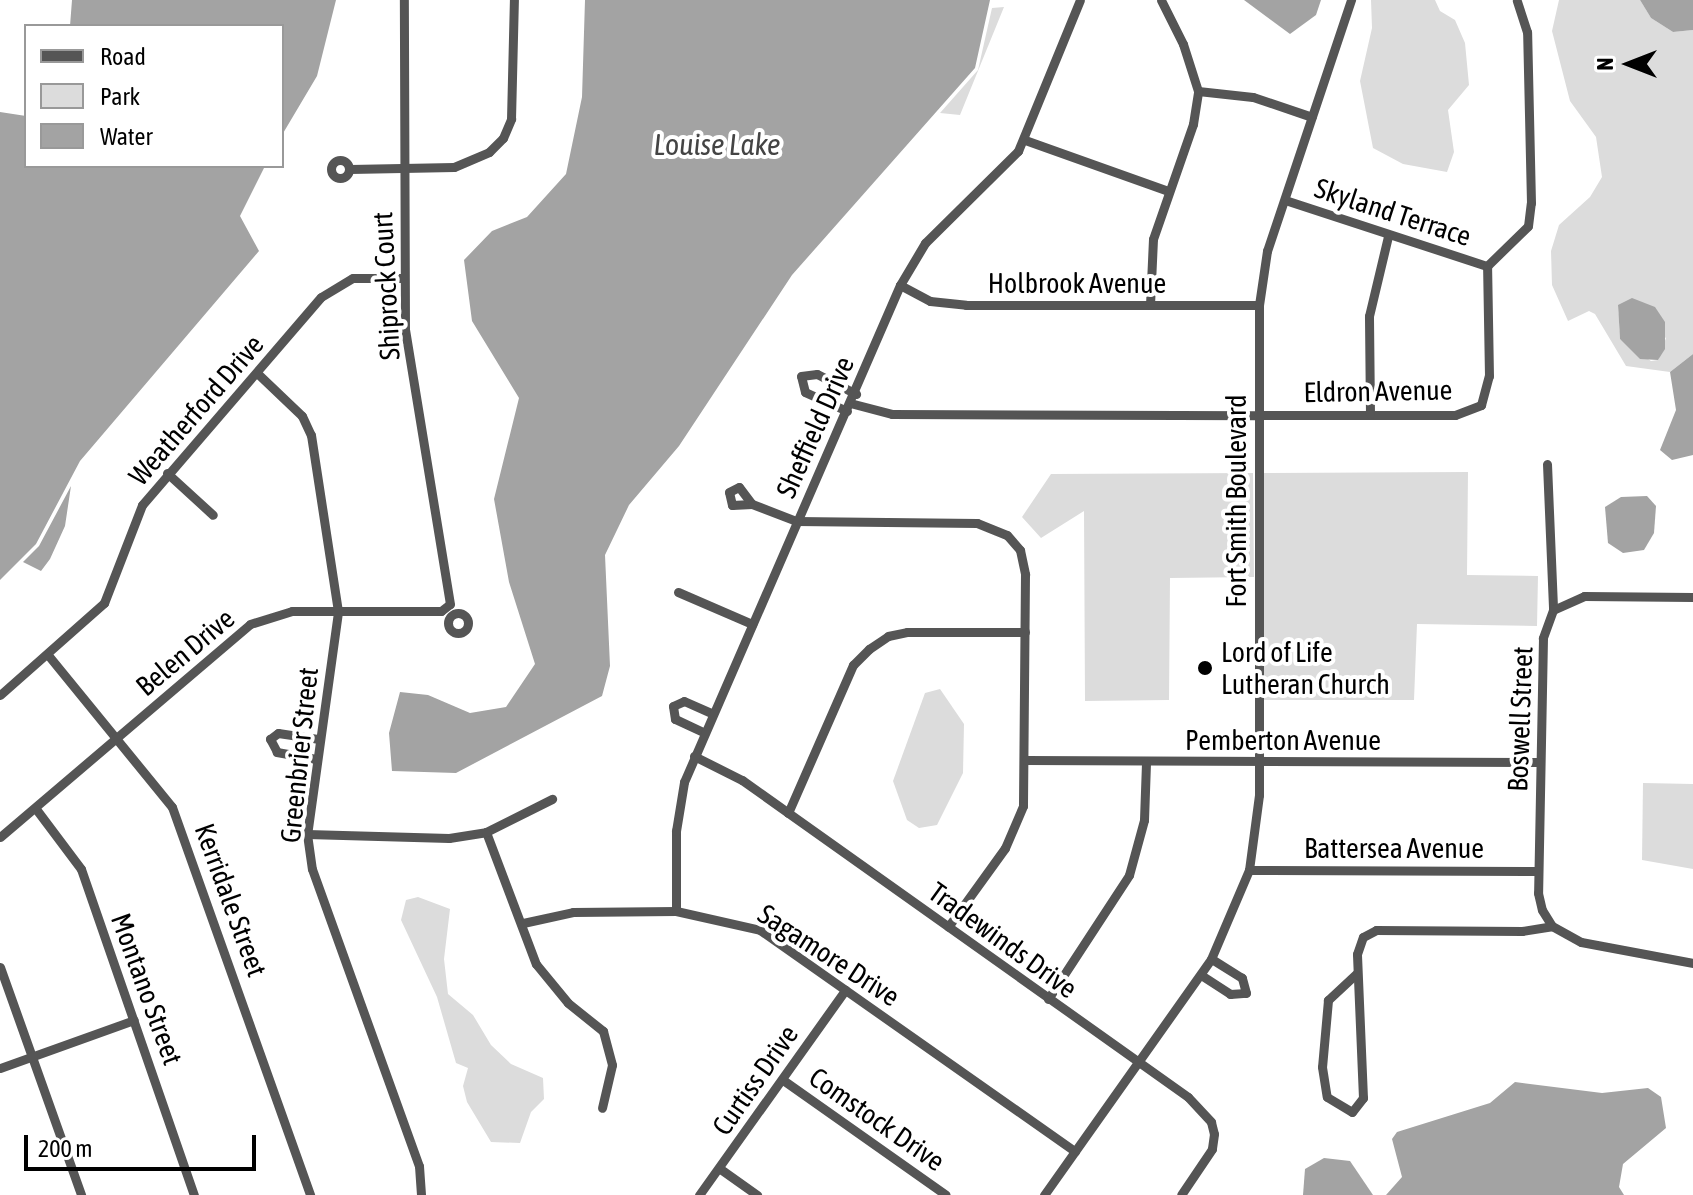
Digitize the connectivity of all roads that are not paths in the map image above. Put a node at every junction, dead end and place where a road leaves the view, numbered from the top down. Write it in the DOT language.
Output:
graph roads {
  1 [pos="404,0"];
  2 [pos="514,0"];
  3 [pos="1080,0"];
  4 [pos="1161,0"];
  5 [pos="1351,0"];
  6 [pos="1517,1"];
  7 [pos="1198,91"];
  8 [pos="1312,117"];
  9 [pos="1025,140"];
  10 [pos="350,169"];
  11 [pos="404,169"];
  12 [pos="1168,191"];
  13 [pos="1285,200"];
  14 [pos="1388,236"];
  15 [pos="1487,266"];
  16 [pos="403,278"];
  17 [pos="900,285"];
  18 [pos="1150,305"];
  19 [pos="1259,305"];
  20 [pos="257,373"];
  21 [pos="851,402"];
  22 [pos="1370,414"];
  23 [pos="1258,415"];
  24 [pos="1547,464"];
  25 [pos="167,473"];
  26 [pos="752,504"];
  27 [pos="213,515"];
  28 [pos="796,521"];
  29 [pos="678,592"];
  30 [pos="1693,597"];
  31 [pos="1553,610"];
  32 [pos="446,611"];
  33 [pos="338,612"];
  34 [pos="752,624"];
  35 [pos="1025,632"];
  36 [pos="48,655"];
  37 [pos="0,695"];
  38 [pos="711,713"];
  39 [pos="703,732"];
  40 [pos="117,739"];
  41 [pos="318,739"];
  42 [pos="694,756"];
  43 [pos="316,759"];
  44 [pos="1026,760"];
  45 [pos="1260,761"];
  46 [pos="1540,762"];
  47 [pos="1146,763"];
  48 [pos="552,799"];
  49 [pos="36,809"];
  50 [pos="788,813"];
  51 [pos="486,832"];
  52 [pos="307,834"];
  53 [pos="0,837"];
  54 [pos="1249,870"];
  55 [pos="1538,871"];
  56 [pos="676,911"];
  57 [pos="523,923"];
  58 [pos="1552,926"];
  59 [pos="948,927"];
  60 [pos="1211,959"];
  61 [pos="1693,963"];
  62 [pos="0,967"];
  63 [pos="1357,973"];
  64 [pos="1201,975"];
  65 [pos="845,990"];
  66 [pos="1048,999"];
  67 [pos="134,1020"];
  68 [pos="33,1056"];
  69 [pos="1138,1064"];
  70 [pos="0,1068"];
  71 [pos="783,1080"];
  72 [pos="602,1108"];
  73 [pos="1075,1151"];
  74 [pos="719,1168"];
  75 [pos="81,1195"];
  76 [pos="194,1195"];
  77 [pos="310,1195"];
  78 [pos="421,1195"];
  79 [pos="699,1195"];
  80 [pos="757,1195"];
  81 [pos="946,1195"];
  82 [pos="1044,1195"];
  83 [pos="1181,1195"];
  1 -- 11 [label="street, Shiprock Court"];
  2 -- 11 [label="street"];
  3 -- 9 [label="street, Sheffield Drive"];
  4 -- 7 [label="street"];
  5 -- 8 [label="street, Fort Smith Boulevard"];
  6 -- 15 [label="street"];
  7 -- 8 [label="street"];
  7 -- 12 [label="street"];
  8 -- 13 [label="street, Fort Smith Boulevard"];
  9 -- 12 [label="street"];
  9 -- 17 [label="street, Sheffield Drive"];
  10 -- 11 [label="street"];
  11 -- 16 [label="street, Shiprock Court"];
  12 -- 18 [label="street"];
  13 -- 14 [label="street, Skyland Terrace"];
  13 -- 19 [label="street, Fort Smith Boulevard"];
  14 -- 15 [label="street, Skyland Terrace"];
  14 -- 22 [label="street"];
  15 -- 22 [label="street, Eldron Avenue"];
  16 -- 20 [label="street, Weatherford Drive"];
  16 -- 32 [label="street, Shiprock Court"];
  17 -- 18 [label="street, Holbrook Avenue"];
  17 -- 21 [label="street, Sheffield Drive"];
  18 -- 19 [label="street, Holbrook Avenue"];
  19 -- 23 [label="street, Fort Smith Boulevard"];
  20 -- 25 [label="street, Weatherford Drive"];
  20 -- 33 [label="street, Greenbrier Street"];
  21 -- 21 [label="street"];
  21 -- 23 [label="street, Eldron Avenue"];
  21 -- 28 [label="street, Sheffield Drive"];
  22 -- 23 [label="street, Eldron Avenue"];
  23 -- 45 [label="street, Fort Smith Boulevard"];
  24 -- 31 [label="street, Boswell Street"];
  25 -- 27 [label="street"];
  25 -- 36 [label="street, Weatherford Drive"];
  26 -- 28 [label="street"];
  28 -- 34 [label="street, Sheffield Drive"];
  28 -- 35 [label="street"];
  29 -- 34 [label="street"];
  30 -- 31 [label="street"];
  31 -- 46 [label="street, Boswell Street"];
  32 -- 33 [label="street, Belen Drive"];
  33 -- 40 [label="street, Belen Drive"];
  33 -- 41 [label="street, Greenbrier Street"];
  34 -- 38 [label="street, Sheffield Drive"];
  35 -- 44 [label="street"];
  35 -- 50 [label="street"];
  36 -- 37 [label="street, Weatherford Drive"];
  36 -- 40 [label="street, Kerridale Street"];
  38 -- 39 [label="street, Sheffield Drive"];
  38 -- 39 [label="street"];
  39 -- 42 [label="street, Sheffield Drive"];
  40 -- 49 [label="street, Belen Drive"];
  40 -- 77 [label="street, Kerridale Street"];
  41 -- 43 [label="street, Greenbrier Street"];
  41 -- 43 [label="street"];
  42 -- 50 [label="street, Tradewinds Drive"];
  42 -- 56 [label="street, Sheffield Drive"];
  43 -- 52 [label="street, Greenbrier Street"];
  44 -- 47 [label="street, Pemberton Avenue"];
  44 -- 59 [label="street"];
  45 -- 46 [label="street, Pemberton Avenue"];
  45 -- 47 [label="street, Pemberton Avenue"];
  45 -- 54 [label="street, Fort Smith Boulevard"];
  46 -- 55 [label="street, Boswell Street"];
  47 -- 66 [label="street"];
  48 -- 51 [label="street"];
  49 -- 53 [label="street, Belen Drive"];
  49 -- 67 [label="street, Montano Street"];
  50 -- 59 [label="street, Tradewinds Drive"];
  51 -- 52 [label="street"];
  51 -- 57 [label="street"];
  52 -- 78 [label="street, Greenbrier Street"];
  54 -- 55 [label="street, Battersea Avenue"];
  54 -- 60 [label="street, Fort Smith Boulevard"];
  55 -- 58 [label="street, Boswell Street"];
  56 -- 57 [label="street, Sagamore Drive"];
  56 -- 65 [label="street, Sagamore Drive"];
  57 -- 72 [label="street"];
  58 -- 61 [label="street"];
  58 -- 63 [label="street"];
  59 -- 66 [label="street, Tradewinds Drive"];
  60 -- 64 [label="street, Fort Smith Boulevard"];
  60 -- 64 [label="street"];
  62 -- 68 [label="street"];
  63 -- 63 [label="street"];
  64 -- 69 [label="street, Fort Smith Boulevard"];
  65 -- 71 [label="street, Curtiss Drive"];
  65 -- 73 [label="street, Sagamore Drive"];
  66 -- 69 [label="street, Tradewinds Drive"];
  67 -- 68 [label="street"];
  67 -- 76 [label="street, Montano Street"];
  68 -- 70 [label="street"];
  68 -- 75 [label="street"];
  69 -- 73 [label="street, Fort Smith Boulevard"];
  69 -- 83 [label="street, Tradewinds Drive"];
  71 -- 74 [label="street, Curtiss Drive"];
  71 -- 81 [label="street, Comstock Drive"];
  73 -- 82 [label="street, Fort Smith Boulevard"];
  74 -- 79 [label="street, Curtiss Drive"];
  74 -- 80 [label="street"];
}
